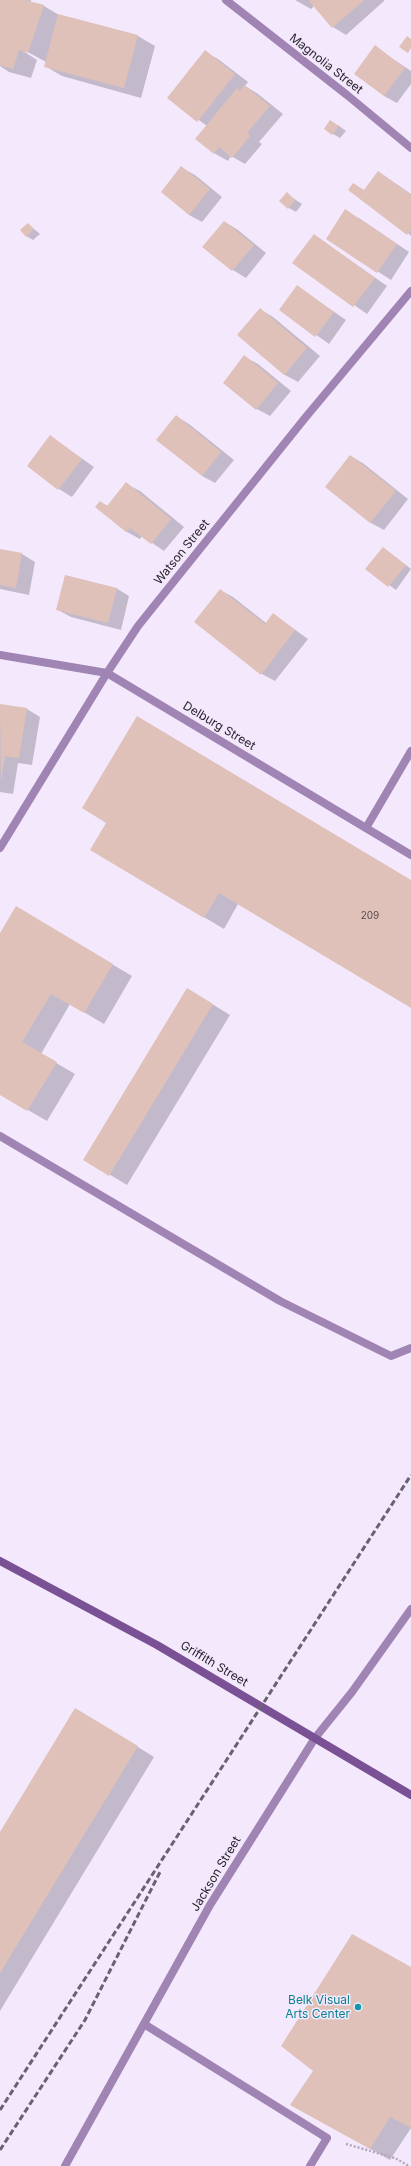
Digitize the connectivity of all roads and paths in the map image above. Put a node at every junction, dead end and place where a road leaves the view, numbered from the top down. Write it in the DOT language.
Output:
graph roads {
  1 [pos="226,0"];
  2 [pos="411,148"];
  3 [pos="411,291"];
  4 [pos="0,655"];
  5 [pos="107,673"];
  6 [pos="411,751"];
  7 [pos="366,828"];
  8 [pos="0,848"];
  9 [pos="411,855"];
  10 [pos="0,1136"];
  11 [pos="411,1348"];
  12 [pos="0,1561"];
  13 [pos="411,1609"];
  14 [pos="315,1738"];
  15 [pos="411,1795"];
  16 [pos="144,2024"];
  17 [pos="327,2138"];
  18 [pos="65,2166"];
  19 [pos="310,2166"];
  20 [pos="409,2166"];
  1 -- 2 [label="street, Magnolia Street"];
  3 -- 5 [label="street, Watson Street"];
  4 -- 5 [label="street, Delburg Street"];
  5 -- 7 [label="street, Delburg Street"];
  5 -- 8 [label="street, Watson Street"];
  6 -- 7 [label="street"];
  7 -- 9 [label="street, Delburg Street"];
  10 -- 11 [label="street"];
  12 -- 14 [label="main road, Griffith Street"];
  13 -- 14 [label="street, Jackson Street"];
  14 -- 15 [label="main road, Griffith Street"];
  14 -- 16 [label="street, Jackson Street"];
  16 -- 17 [label="street"];
  16 -- 18 [label="street, Jackson Street"];
  17 -- 19 [label="street"];
  17 -- 20 [label="path"];
}
